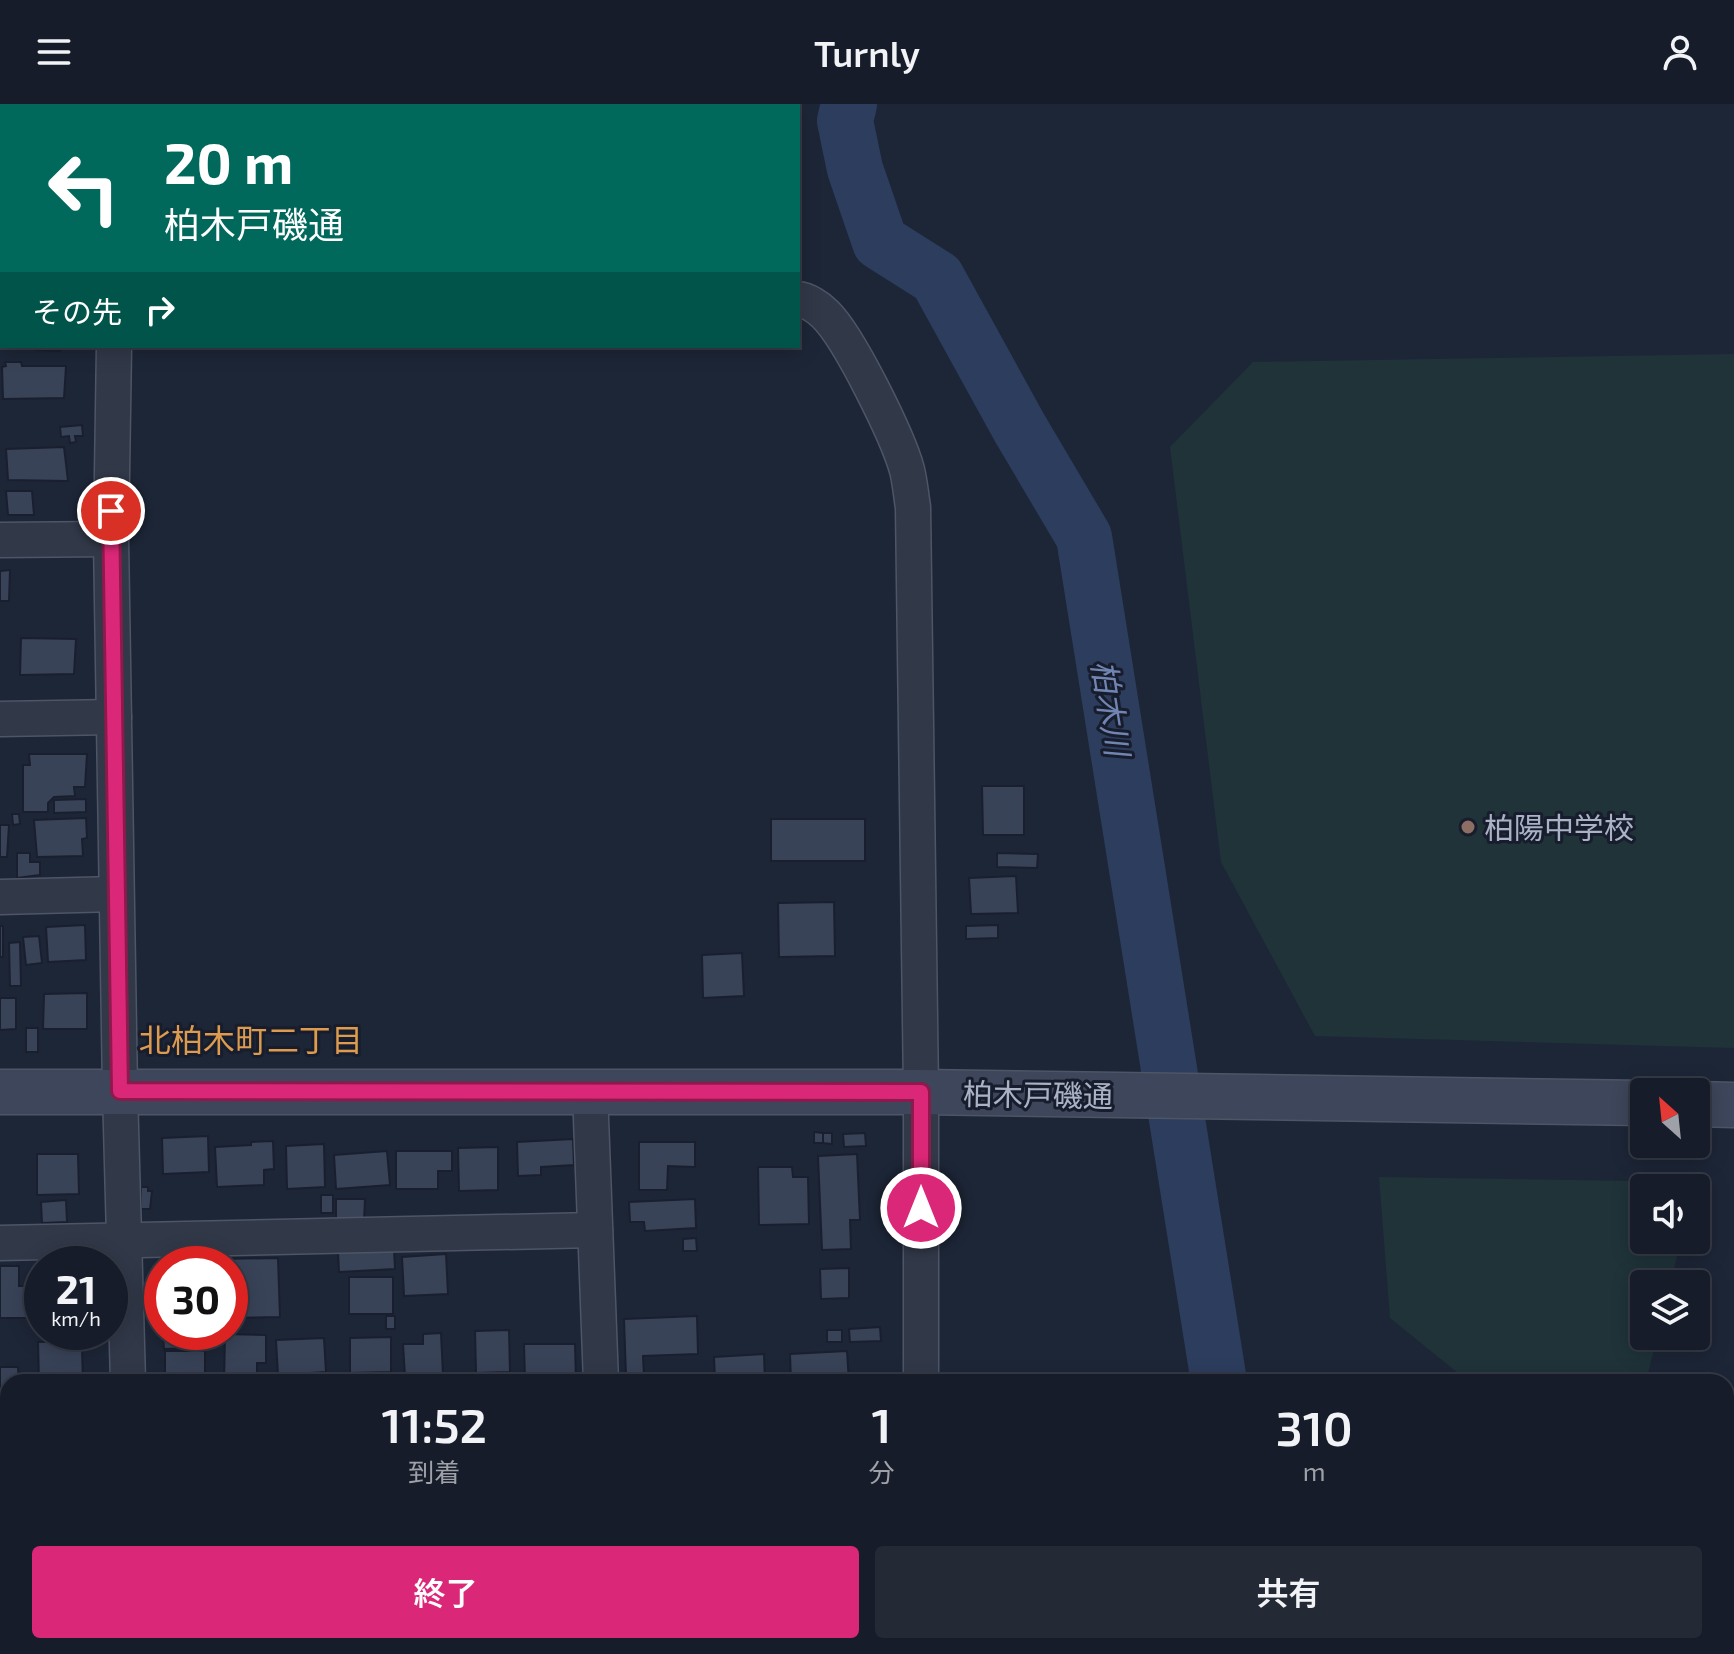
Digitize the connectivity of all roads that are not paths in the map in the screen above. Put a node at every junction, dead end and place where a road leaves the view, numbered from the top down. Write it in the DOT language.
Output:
graph roads {
  1 [pos="800,299"];
  2 [pos="114,348"];
  3 [pos="111,539"];
  4 [pos="0,540"];
  5 [pos="114,717"];
  6 [pos="0,719"];
  7 [pos="116,894"];
  8 [pos="0,897"];
  9 [pos="120,1091"];
  10 [pos="0,1092"];
  11 [pos="590,1092"];
  12 [pos="921,1092"];
  13 [pos="1630,1103"];
  14 [pos="1710,1104"];
  15 [pos="1734,1105"];
  16 [pos="595,1230"];
  17 [pos="126,1240"];
  18 [pos="0,1243"];
  19 [pos="128,1374"];
  20 [pos="601,1374"];
  21 [pos="921,1374"];
  1 -- 12 [label="street"];
  2 -- 3 [label="street"];
  3 -- 4 [label="street"];
  3 -- 5 [label="street"];
  5 -- 6 [label="street"];
  5 -- 7 [label="street"];
  7 -- 8 [label="street"];
  7 -- 9 [label="street"];
  9 -- 10 [label="street, 柏木戸磯通"];
  9 -- 11 [label="street, 柏木戸磯通"];
  9 -- 17 [label="street"];
  11 -- 12 [label="street, 柏木戸磯通"];
  11 -- 16 [label="street"];
  12 -- 13 [label="street, 柏木戸磯通"];
  12 -- 21 [label="street"];
  14 -- 15 [label="street"];
  16 -- 17 [label="street"];
  16 -- 20 [label="street"];
  17 -- 18 [label="street"];
  17 -- 19 [label="street"];
}
